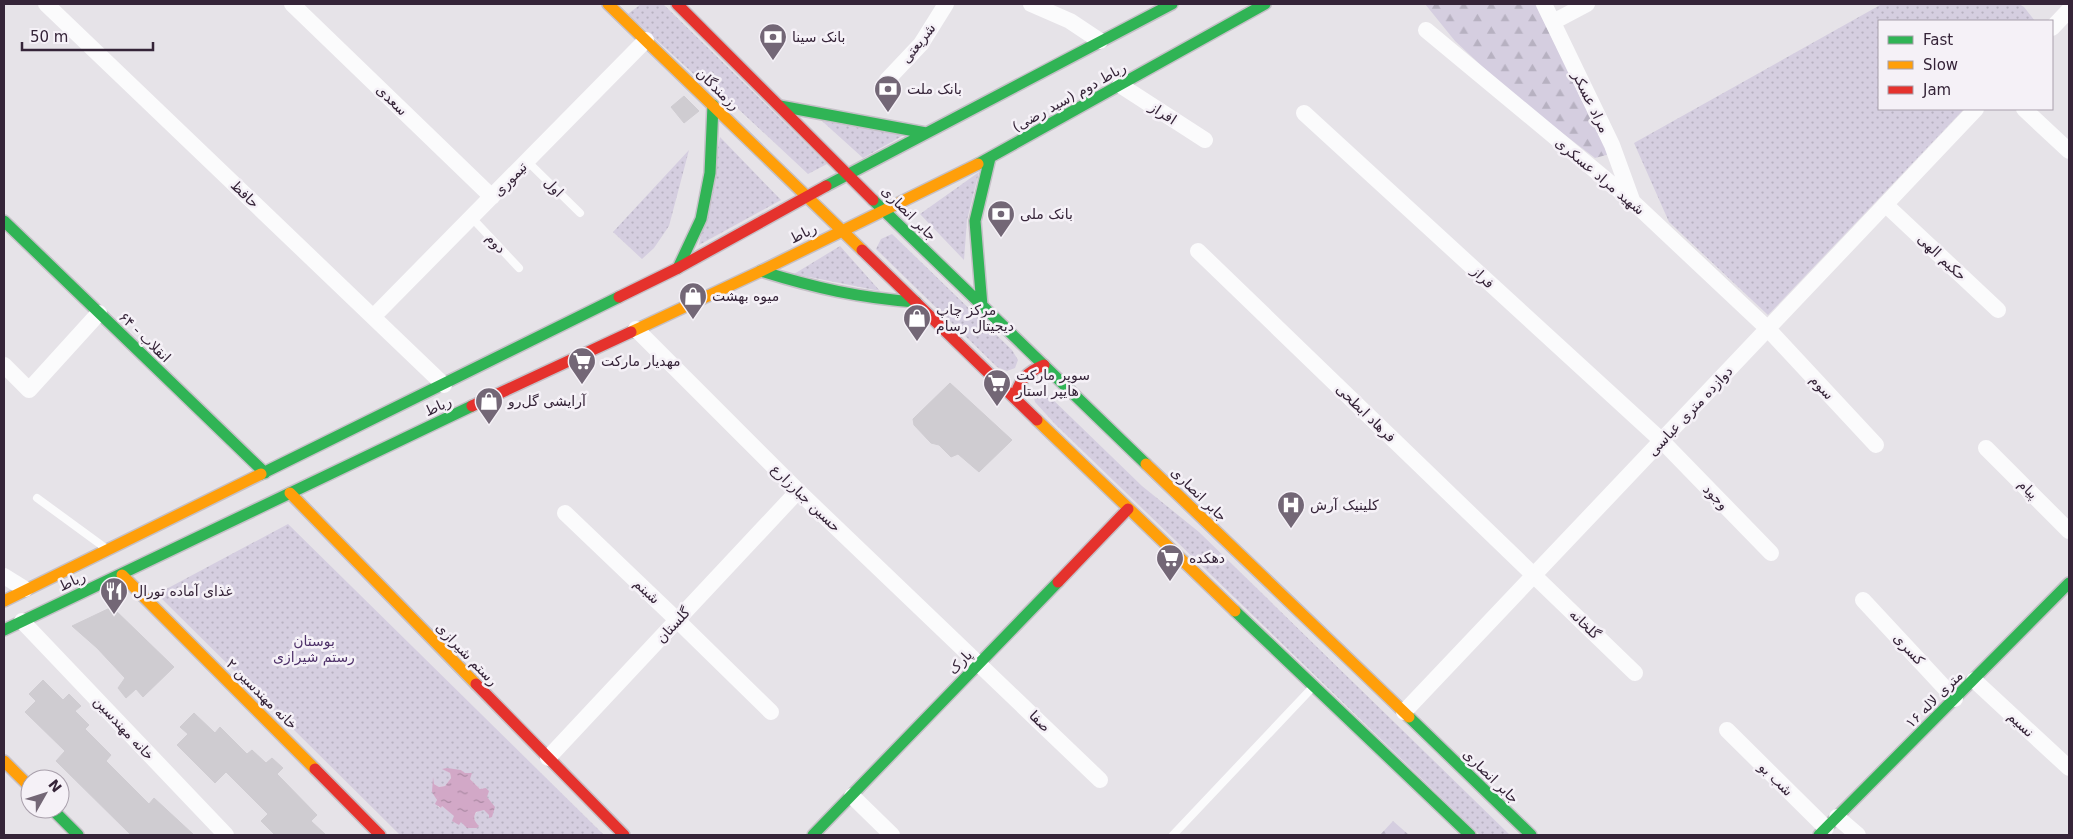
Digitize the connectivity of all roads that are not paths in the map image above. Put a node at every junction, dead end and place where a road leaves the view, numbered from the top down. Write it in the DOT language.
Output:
graph roads {
  1 [pos="46,4"];
  2 [pos="292,4"];
  3 [pos="677,4"];
  4 [pos="946,4"];
  5 [pos="1031,4"];
  6 [pos="1172,4"];
  7 [pos="1264,4"];
  8 [pos="1544,4"];
  9 [pos="1587,4"];
  10 [pos="629,5"];
  11 [pos="612,7"];
  12 [pos="2069,10"];
  13 [pos="1553,22"];
  14 [pos="2053,27"];
  15 [pos="1426,30"];
  16 [pos="646,40"];
  17 [pos="1100,41"];
  18 [pos="887,80"];
  19 [pos="1120,85"];
  20 [pos="713,105"];
  21 [pos="780,106"];
  22 [pos="1975,110"];
  23 [pos="2025,110"];
  24 [pos="1304,113"];
  25 [pos="926,133"];
  26 [pos="1205,140"];
  27 [pos="2069,151"];
  28 [pos="990,158"];
  29 [pos="527,161"];
  30 [pos="848,174"];
  31 [pos="807,196"];
  32 [pos="492,197"];
  33 [pos="1633,202"];
  34 [pos="1886,205"];
  35 [pos="884,210"];
  36 [pos="580,213"];
  37 [pos="472,218"];
  38 [pos="4,221"];
  39 [pos="842,230"];
  40 [pos="1198,251"];
  41 [pos="519,268"];
  42 [pos="678,268"];
  43 [pos="761,271"];
  44 [pos="916,302"];
  45 [pos="982,306"];
  46 [pos="1998,310"];
  47 [pos="99,313"];
  48 [pos="373,317"];
  49 [pos="636,329"];
  50 [pos="1768,329"];
  51 [pos="4,365"];
  52 [pos="1044,365"];
  53 [pos="444,385"];
  54 [pos="1015,398"];
  55 [pos="1662,440"];
  56 [pos="1876,445"];
  57 [pos="1986,448"];
  58 [pos="266,473"];
  59 [pos="798,491"];
  60 [pos="290,493"];
  61 [pos="37,498"];
  62 [pos="1128,509"];
  63 [pos="564,513"];
  64 [pos="2069,531"];
  65 [pos="106,549"];
  66 [pos="1771,553"];
  67 [pos="122,574"];
  68 [pos="1535,575"];
  69 [pos="4,576"];
  70 [pos="2069,583"];
  71 [pos="25,589"];
  72 [pos="1863,600"];
  73 [pos="4,601"];
  74 [pos="22,620"];
  75 [pos="677,620"];
  76 [pos="4,630"];
  77 [pos="980,663"];
  78 [pos="1635,673"];
  79 [pos="1974,680"];
  80 [pos="1314,687"];
  81 [pos="1955,699"];
  82 [pos="770,712"];
  83 [pos="1404,712"];
  84 [pos="1727,730"];
  85 [pos="548,758"];
  86 [pos="4,760"];
  87 [pos="2069,768"];
  88 [pos="20,777"];
  89 [pos="1100,780"];
  90 [pos="852,796"];
  91 [pos="62,819"];
  92 [pos="1827,826"];
  93 [pos="78,835"];
  94 [pos="226,835"];
  95 [pos="380,835"];
  96 [pos="624,835"];
  97 [pos="813,835"];
  98 [pos="892,835"];
  99 [pos="1173,835"];
  100 [pos="1470,835"];
  101 [pos="1531,835"];
  102 [pos="1858,835"];
  1 -- 48 [label="street, حافظ"];
  2 -- 32 [label="street, سعدی"];
  3 -- 21 [label="main road"];
  4 -- 18 [label="street, شریعتی"];
  5 -- 17 [label="street"];
  6 -- 17 [label="main road"];
  7 -- 19 [label="main road, رباط دوم (سید رضی)"];
  8 -- 13 [label="street, مراد عسکر"];
  9 -- 13 [label="street"];
  10 -- 11 [label="main road"];
  11 -- 16 [label="main road, رزمندگان"];
  12 -- 14 [label="street"];
  13 -- 33 [label="street, مراد عسکر"];
  15 -- 33 [label="street, شهید مراد عسکری"];
  16 -- 20 [label="main road, رزمندگان"];
  16 -- 29 [label="street, تیموری"];
  17 -- 25 [label="main road"];
  19 -- 26 [label="street, افراز"];
  19 -- 28 [label="main road, رباط دوم (سید رضی)"];
  20 -- 31 [label="main road, رزمندگان"];
  20 -- 42 [label="main road"];
  21 -- 25 [label="main road"];
  21 -- 30 [label="main road"];
  22 -- 34 [label="street, دوازده متری عباسی"];
  23 -- 27 [label="street"];
  24 -- 55 [label="street, فراز"];
  25 -- 30 [label="main road"];
  28 -- 35 [label="main road, رباط دوم (سید رضی)"];
  28 -- 45 [label="main road"];
  29 -- 32 [label="street, تیموری"];
  29 -- 36 [label="lane, اول"];
  30 -- 31 [label="main road, رباط"];
  30 -- 35 [label="main road, جابر انصاری"];
  31 -- 39 [label="main road"];
  31 -- 42 [label="main road, رباط"];
  32 -- 37 [label="street, تیموری"];
  33 -- 50 [label="street, شهید مراد عسکری"];
  34 -- 46 [label="street, حکیم الهی"];
  34 -- 50 [label="street, دوازده متری عباسی"];
  35 -- 39 [label="main road, رباط"];
  35 -- 45 [label="main road, جابر انصاری"];
  37 -- 41 [label="lane, دوم"];
  37 -- 48 [label="street, تیموری"];
  38 -- 47 [label="main road, انقلاب - ۶۴"];
  39 -- 43 [label="main road, رباط"];
  39 -- 44 [label="main road"];
  40 -- 68 [label="street, فرهاد ابطحی"];
  42 -- 53 [label="main road, رباط"];
  43 -- 44 [label="main road"];
  43 -- 49 [label="main road, رباط"];
  44 -- 54 [label="main road"];
  45 -- 52 [label="main road, جابر انصاری"];
  47 -- 51 [label="street"];
  47 -- 58 [label="main road, انقلاب - ۶۴"];
  48 -- 53 [label="street, حافظ"];
  49 -- 59 [label="street, حسین جبارزارع"];
  49 -- 60 [label="main road, رباط"];
  50 -- 55 [label="street, دوازده متری عباسی"];
  50 -- 56 [label="street, سوم"];
  52 -- 54 [label="main road"];
  52 -- 83 [label="main road, جابر انصاری"];
  53 -- 58 [label="main road, رباط"];
  54 -- 62 [label="main road"];
  55 -- 66 [label="street, وجود"];
  55 -- 68 [label="street, دوازده متری عباسی"];
  57 -- 64 [label="street, پیام"];
  58 -- 65 [label="main road, رباط"];
  59 -- 75 [label="street, گلستان"];
  59 -- 77 [label="street, حسین جبارزارع"];
  60 -- 67 [label="main road, رباط"];
  60 -- 85 [label="main road, رستم شیرازی"];
  61 -- 65 [label="lane"];
  62 -- 77 [label="main road, پارک"];
  62 -- 80 [label="main road"];
  63 -- 75 [label="street, شبنم"];
  65 -- 71 [label="main road, رباط"];
  67 -- 74 [label="main road, رباط"];
  67 -- 95 [label="main road, خانه مهندسین ۲"];
  68 -- 78 [label="street, گلخانه"];
  68 -- 83 [label="street, دوازده متری عباسی"];
  69 -- 71 [label="street"];
  70 -- 79 [label="main road, ۱۶ متری لاله"];
  71 -- 73 [label="main road, رباط"];
  72 -- 81 [label="street, کسری"];
  74 -- 76 [label="main road, رباط"];
  74 -- 94 [label="street, خانه مهندسین"];
  75 -- 82 [label="street, شبنم"];
  75 -- 85 [label="street, گلستان"];
  77 -- 89 [label="street, صفا"];
  77 -- 90 [label="main road, پارک"];
  79 -- 81 [label="main road, ۱۶ متری لاله"];
  79 -- 87 [label="street, نسیم"];
  80 -- 99 [label="lane"];
  80 -- 100 [label="main road"];
  81 -- 92 [label="main road, ۱۶ متری لاله"];
  83 -- 101 [label="main road, جابر انصاری"];
  84 -- 92 [label="street, شب بو"];
  85 -- 96 [label="main road, رستم شیرازی"];
  86 -- 88 [label="main road"];
  90 -- 97 [label="main road, پارک"];
  90 -- 98 [label="street"];
  91 -- 93 [label="main road"];
  92 -- 102 [label="street, شب بو"];
}
